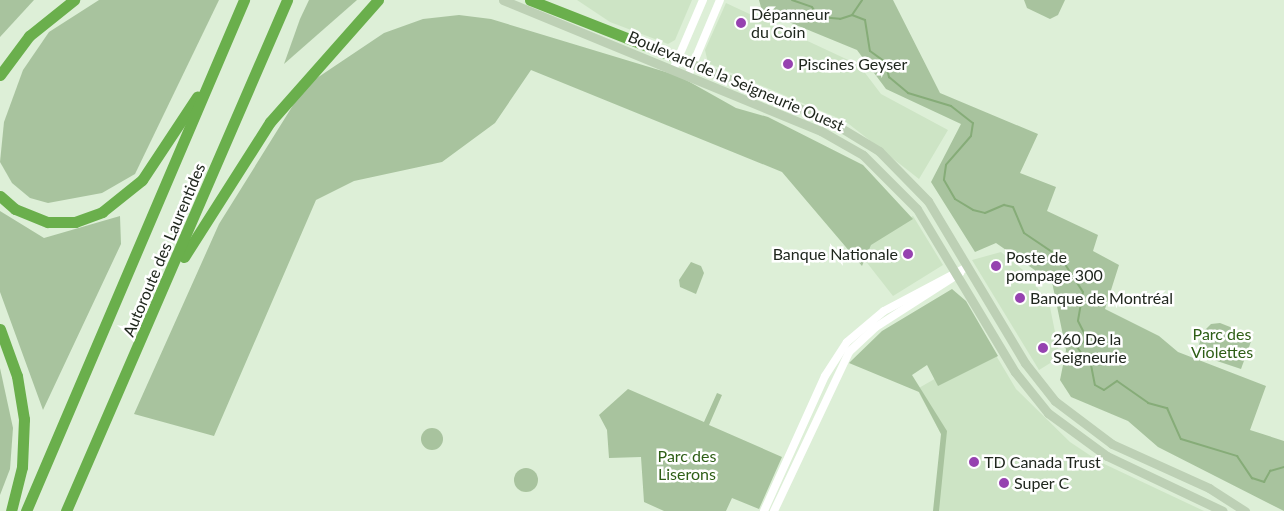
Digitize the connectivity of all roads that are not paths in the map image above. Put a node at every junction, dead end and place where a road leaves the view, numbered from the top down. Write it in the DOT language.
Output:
graph roads {
  1 [pos="62,0"];
  2 [pos="74,0"];
  3 [pos="244,0"];
  4 [pos="287,0"];
  5 [pos="378,0"];
  6 [pos="503,0"];
  7 [pos="530,0"];
  8 [pos="550,0"];
  9 [pos="703,0"];
  10 [pos="720,0"];
  11 [pos="589,22"];
  12 [pos="678,58"];
  13 [pos="0,62"];
  14 [pos="693,64"];
  15 [pos="673,70"];
  16 [pos="0,75"];
  17 [pos="688,76"];
  18 [pos="211,78"];
  19 [pos="849,131"];
  20 [pos="843,142"];
  21 [pos="0,196"];
  22 [pos="967,267"];
  23 [pos="956,274"];
  24 [pos="169,280"];
  25 [pos="0,330"];
  26 [pos="1089,430"];
  27 [pos="1081,441"];
  28 [pos="1164,468"];
  29 [pos="1158,480"];
  30 [pos="11,511"];
  31 [pos="26,511"];
  32 [pos="66,511"];
  33 [pos="764,511"];
  34 [pos="774,511"];
  35 [pos="1223,511"];
  36 [pos="1245,511"];
  1 -- 13 [label="highway"];
  2 -- 16 [label="highway"];
  3 -- 18 [label="highway, Autoroute des Laurentides"];
  4 -- 24 [label="highway, Autoroute des Laurentides"];
  5 -- 24 [label="highway"];
  6 -- 15 [label="main road, Boulevard de la Seigneurie Ouest"];
  7 -- 11 [label="highway"];
  8 -- 11 [label="highway"];
  9 -- 12 [label="street"];
  10 -- 14 [label="street"];
  11 -- 12 [label="highway"];
  12 -- 14 [label="main road, Boulevard de la Seigneurie Ouest"];
  12 -- 15 [label="street"];
  14 -- 17 [label="street"];
  14 -- 19 [label="main road, Boulevard de la Seigneurie Ouest"];
  15 -- 17 [label="main road, Boulevard de la Seigneurie Ouest"];
  17 -- 20 [label="main road, Boulevard de la Seigneurie Ouest"];
  18 -- 21 [label="highway"];
  18 -- 31 [label="highway, Autoroute des Laurentides"];
  19 -- 20 [label="main road"];
  19 -- 22 [label="main road, Boulevard de la Seigneurie Ouest"];
  20 -- 23 [label="main road, Boulevard de la Seigneurie Ouest"];
  22 -- 23 [label="street"];
  22 -- 26 [label="main road, Boulevard de la Seigneurie Ouest"];
  23 -- 27 [label="main road, Boulevard de la Seigneurie Ouest"];
  23 -- 33 [label="street"];
  23 -- 34 [label="street"];
  24 -- 32 [label="highway, Autoroute des Laurentides"];
  25 -- 30 [label="highway"];
  26 -- 27 [label="main road"];
  26 -- 28 [label="main road, Boulevard de la Seigneurie Ouest"];
  27 -- 29 [label="main road, Boulevard de la Seigneurie Ouest"];
  28 -- 29 [label="main road"];
  28 -- 36 [label="main road, Boulevard de la Seigneurie Ouest"];
  29 -- 35 [label="main road, Boulevard de la Seigneurie Ouest"];
}
